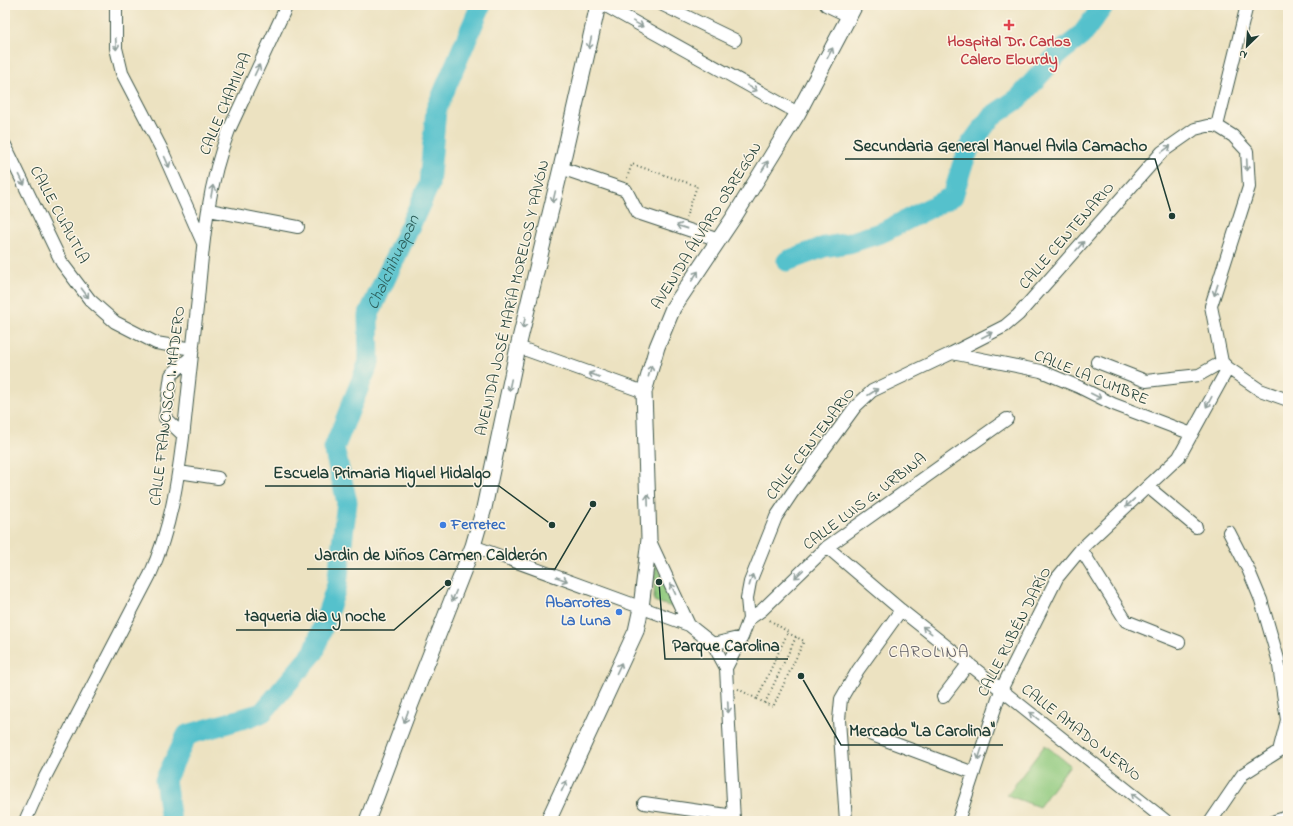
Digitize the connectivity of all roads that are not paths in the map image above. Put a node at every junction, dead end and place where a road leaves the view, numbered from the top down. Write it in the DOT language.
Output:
graph roads {
  1 [pos="116,5"];
  2 [pos="287,5"];
  3 [pos="663,5"];
  4 [pos="826,5"];
  5 [pos="1247,5"];
  6 [pos="606,6"];
  7 [pos="852,10"];
  8 [pos="735,40"];
  9 [pos="798,113"];
  10 [pos="1217,126"];
  11 [pos="5,145"];
  12 [pos="561,168"];
  13 [pos="209,210"];
  14 [pos="298,227"];
  15 [pos="719,240"];
  16 [pos="203,243"];
  17 [pos="518,347"];
  18 [pos="192,352"];
  19 [pos="952,353"];
  20 [pos="1097,362"];
  21 [pos="1225,365"];
  22 [pos="644,392"];
  23 [pos="1288,400"];
  24 [pos="1007,419"];
  25 [pos="1192,434"];
  26 [pos="183,435"];
  27 [pos="179,472"];
  28 [pos="218,478"];
  29 [pos="1148,487"];
  30 [pos="1196,527"];
  31 [pos="1230,532"];
  32 [pos="649,539"];
  33 [pos="473,546"];
  34 [pos="827,547"];
  35 [pos="1081,549"];
  36 [pos="641,608"];
  37 [pos="901,610"];
  38 [pos="749,619"];
  39 [pos="689,624"];
  40 [pos="742,638"];
  41 [pos="1179,642"];
  42 [pos="713,644"];
  43 [pos="969,663"];
  44 [pos="726,668"];
  45 [pos="1001,690"];
  46 [pos="943,697"];
  47 [pos="1287,720"];
  48 [pos="872,735"];
  49 [pos="974,773"];
  50 [pos="644,803"];
  51 [pos="1288,817"];
  52 [pos="734,819"];
  53 [pos="25,821"];
  54 [pos="367,821"];
  55 [pos="548,821"];
  56 [pos="846,821"];
  57 [pos="958,821"];
  58 [pos="1166,821"];
  59 [pos="1211,821"];
  60 [pos="1275,821"];
  1 -- 16 [label="street, CALLE FRANCISCO I. MADERO, one-way"];
  13 -- 2 [label="street, CALLE CHAMILPA, one-way"];
  3 -- 8 [label="street"];
  4 -- 7 [label="street"];
  5 -- 10 [label="street"];
  6 -- 9 [label="street, one-way"];
  6 -- 12 [label="main road, AVENIDA JOSÉ MARÍA MORELOS Y PAVÓN, one-way"];
  9 -- 7 [label="main road, AVENIDA ÁLVARO OBREGÓN, one-way"];
  15 -- 9 [label="main road, AVENIDA ÁLVARO OBREGÓN, one-way"];
  19 -- 10 [label="street, CALLE CENTENARIO, one-way"];
  10 -- 21 [label="street, one-way"];
  11 -- 18 [label="street, CALLE CUAUTLA, one-way"];
  15 -- 12 [label="street, one-way"];
  12 -- 17 [label="main road, AVENIDA JOSÉ MARÍA MORELOS Y PAVÓN, one-way"];
  13 -- 14 [label="street"];
  13 -- 16 [label="street, CALLE CHAMILPA"];
  22 -- 15 [label="main road, AVENIDA ÁLVARO OBREGÓN, one-way"];
  16 -- 18 [label="street, CALLE FRANCISCO I. MADERO"];
  22 -- 17 [label="street, one-way"];
  17 -- 33 [label="main road, AVENIDA JOSÉ MARÍA MORELOS Y PAVÓN, one-way"];
  18 -- 26 [label="street, CALLE FRANCISCO I. MADERO"];
  18 -- 26 [label="street"];
  19 -- 25 [label="street, CALLE LA CUMBRE, one-way"];
  38 -- 19 [label="street, CALLE CENTENARIO, one-way"];
  20 -- 21 [label="street"];
  21 -- 23 [label="street"];
  21 -- 25 [label="street, CALLE RUBÉN DARÍO, one-way"];
  32 -- 22 [label="main road, AVENIDA ÁLVARO OBREGÓN, one-way"];
  24 -- 34 [label="street, CALLE LUIS G. URBINA"];
  25 -- 29 [label="street, CALLE RUBÉN DARÍO"];
  26 -- 27 [label="street, CALLE FRANCISCO I. MADERO"];
  27 -- 28 [label="street"];
  27 -- 53 [label="street, CALLE FRANCISCO I. MADERO"];
  29 -- 30 [label="street"];
  29 -- 35 [label="street, CALLE RUBÉN DARÍO, one-way"];
  31 -- 47 [label="street"];
  32 -- 36 [label="main road, AVENIDA ÁLVARO OBREGÓN"];
  39 -- 32 [label="street, one-way"];
  33 -- 36 [label="street, one-way"];
  33 -- 54 [label="main road, AVENIDA JOSÉ MARÍA MORELOS Y PAVÓN, one-way"];
  34 -- 37 [label="street, CALLE AMADO NERVO"];
  34 -- 38 [label="street, CALLE LUIS G. URBINA, one-way"];
  35 -- 41 [label="street"];
  35 -- 45 [label="street, CALLE RUBÉN DARÍO"];
  36 -- 39 [label="street"];
  55 -- 36 [label="main road, AVENIDA ÁLVARO OBREGÓN, one-way"];
  43 -- 37 [label="street, CALLE AMADO NERVO, one-way"];
  37 -- 56 [label="street"];
  38 -- 40 [label="street"];
  39 -- 42 [label="street"];
  40 -- 42 [label="street"];
  40 -- 44 [label="street"];
  42 -- 44 [label="street"];
  43 -- 45 [label="street, CALLE AMADO NERVO"];
  43 -- 46 [label="street"];
  44 -- 52 [label="street, one-way"];
  45 -- 49 [label="street, CALLE RUBÉN DARÍO, one-way"];
  58 -- 45 [label="street, CALLE AMADO NERVO, one-way"];
  47 -- 59 [label="street"];
  48 -- 49 [label="street"];
  49 -- 57 [label="street, CALLE RUBÉN DARÍO"];
  50 -- 52 [label="street"];
  51 -- 60 [label="street"];
}
